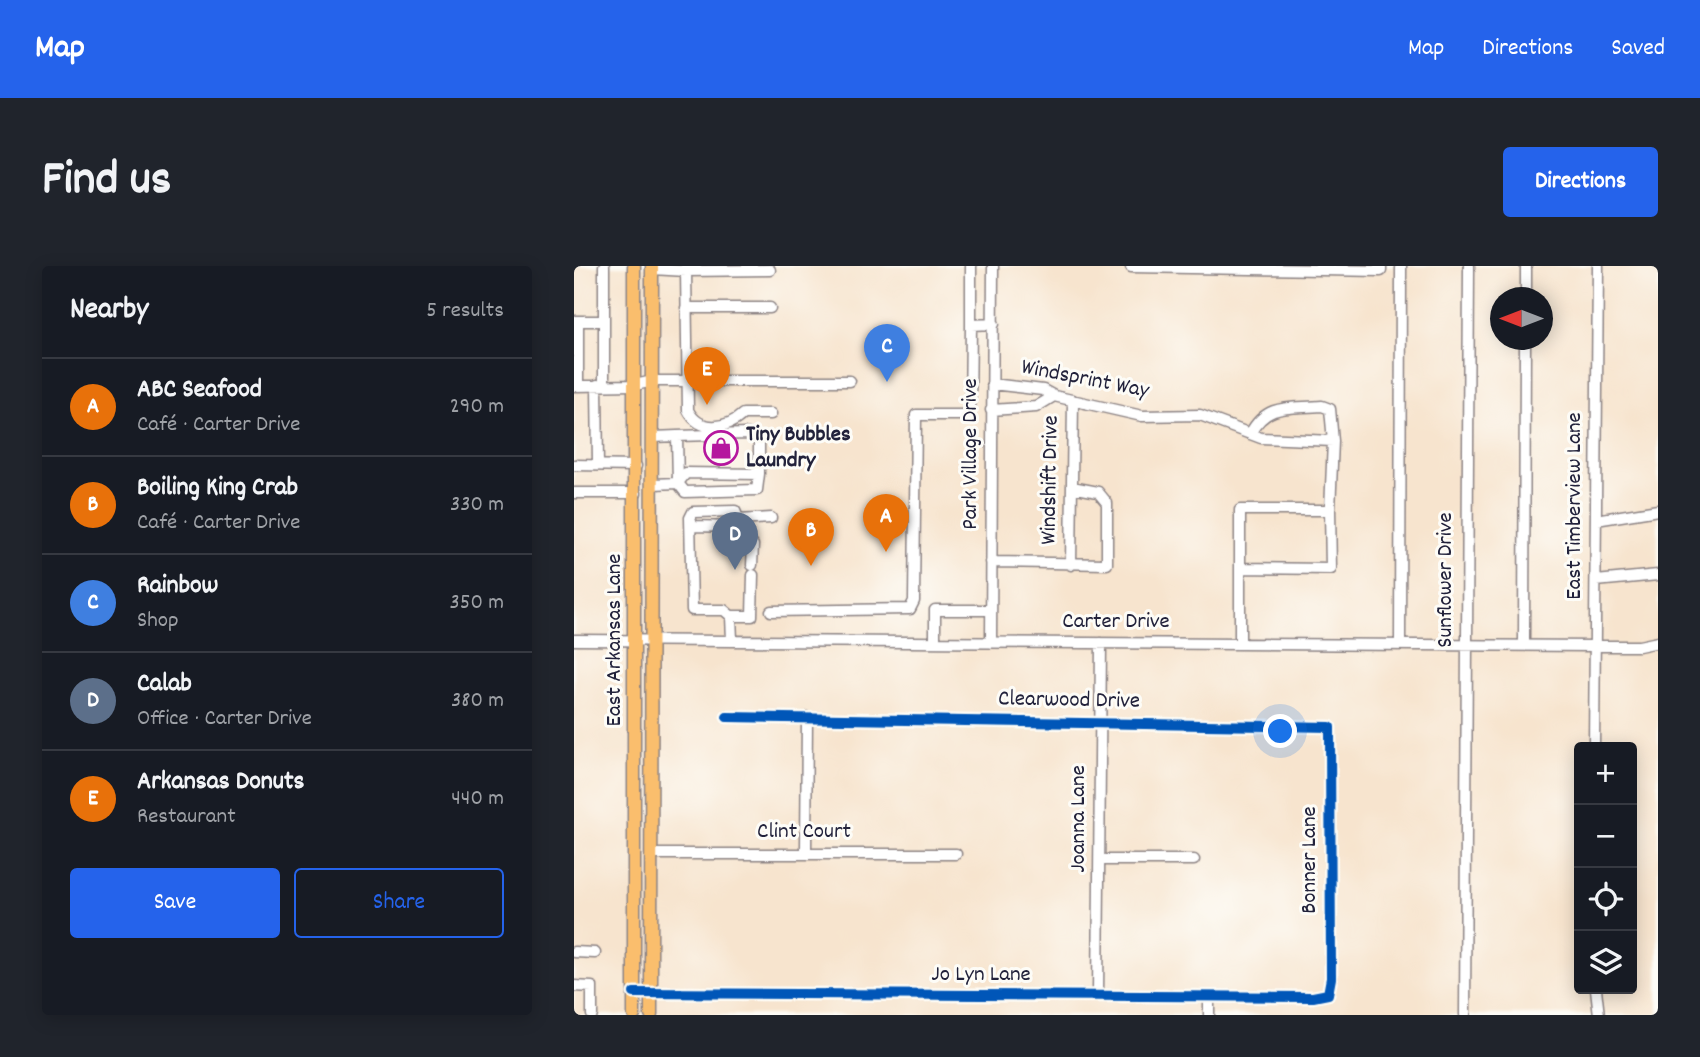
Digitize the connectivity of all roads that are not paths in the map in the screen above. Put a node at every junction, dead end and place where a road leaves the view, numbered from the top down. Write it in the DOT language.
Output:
graph roads {
  1 [pos="604,266"];
  2 [pos="634,266"];
  3 [pos="971,266"];
  4 [pos="993,266"];
  5 [pos="1401,266"];
  6 [pos="1469,266"];
  7 [pos="1526,266"];
  8 [pos="1598,266"];
  9 [pos="652,267"];
  10 [pos="1131,267"];
  11 [pos="1186,267"];
  12 [pos="686,269"];
  13 [pos="1381,269"];
  14 [pos="770,270"];
  15 [pos="1525,287"];
  16 [pos="686,308"];
  17 [pos="770,308"];
  18 [pos="576,321"];
  19 [pos="604,321"];
  20 [pos="994,324"];
  21 [pos="971,325"];
  22 [pos="1525,350"];
  23 [pos="653,381"];
  24 [pos="687,381"];
  25 [pos="850,381"];
  26 [pos="992,384"];
  27 [pos="635,385"];
  28 [pos="576,386"];
  29 [pos="601,386"];
  30 [pos="1054,396"];
  31 [pos="1073,400"];
  32 [pos="991,410"];
  33 [pos="771,414"];
  34 [pos="1250,434"];
  35 [pos="677,436"];
  36 [pos="653,437"];
  37 [pos="1333,441"];
  38 [pos="574,465"];
  39 [pos="598,465"];
  40 [pos="636,466"];
  41 [pos="759,474"];
  42 [pos="678,483"];
  43 [pos="653,484"];
  44 [pos="1072,487"];
  45 [pos="771,489"];
  46 [pos="757,490"];
  47 [pos="574,493"];
  48 [pos="636,493"];
  49 [pos="1330,510"];
  50 [pos="1658,510"];
  51 [pos="771,519"];
  52 [pos="1596,520"];
  53 [pos="753,545"];
  54 [pos="992,562"];
  55 [pos="1071,565"];
  56 [pos="1240,568"];
  57 [pos="1658,575"];
  58 [pos="1596,581"];
  59 [pos="991,610"];
  60 [pos="771,611"];
  61 [pos="731,616"];
  62 [pos="574,640"];
  63 [pos="636,640"];
  64 [pos="653,640"];
  65 [pos="732,640"];
  66 [pos="935,642"];
  67 [pos="1658,642"];
  68 [pos="991,643"];
  69 [pos="1101,643"];
  70 [pos="1240,644"];
  71 [pos="1400,645"];
  72 [pos="1467,645"];
  73 [pos="1524,645"];
  74 [pos="1595,646"];
  75 [pos="727,717"];
  76 [pos="807,717"];
  77 [pos="1100,723"];
  78 [pos="1330,727"];
  79 [pos="1594,742"];
  80 [pos="806,852"];
  81 [pos="652,854"];
  82 [pos="956,854"];
  83 [pos="1100,860"];
  84 [pos="1194,860"];
  85 [pos="574,952"];
  86 [pos="595,953"];
  87 [pos="574,986"];
  88 [pos="634,993"];
  89 [pos="652,994"];
  90 [pos="1328,994"];
  91 [pos="1597,994"];
  92 [pos="1098,996"];
  93 [pos="1209,996"];
  94 [pos="592,1015"];
  95 [pos="634,1015"];
  96 [pos="651,1015"];
  97 [pos="1209,1015"];
  98 [pos="1465,1015"];
  99 [pos="1599,1015"];
  1 -- 19 [label="street"];
  2 -- 27 [label="main road, East Arkansas Lane"];
  3 -- 21 [label="street"];
  4 -- 20 [label="street, Park Village Drive"];
  5 -- 71 [label="street"];
  6 -- 72 [label="street, Sunflower Drive"];
  7 -- 15 [label="street"];
  8 -- 52 [label="street, East Timberview Lane"];
  9 -- 12 [label="street"];
  9 -- 23 [label="main road, East Arkansas Lane"];
  10 -- 11 [label="street"];
  11 -- 13 [label="street"];
  12 -- 14 [label="street"];
  12 -- 16 [label="street"];
  16 -- 17 [label="street"];
  16 -- 24 [label="street"];
  18 -- 19 [label="street"];
  18 -- 28 [label="street"];
  19 -- 29 [label="street"];
  20 -- 21 [label="street"];
  20 -- 26 [label="street, Park Village Drive"];
  21 -- 60 [label="street"];
  22 -- 73 [label="street"];
  23 -- 24 [label="street"];
  23 -- 27 [label="street"];
  23 -- 36 [label="main road, East Arkansas Lane"];
  24 -- 25 [label="street"];
  24 -- 33 [label="street"];
  26 -- 30 [label="street, Windsprint Way"];
  26 -- 32 [label="street, Park Village Drive"];
  27 -- 29 [label="street"];
  27 -- 40 [label="main road, East Arkansas Lane"];
  28 -- 29 [label="street"];
  29 -- 39 [label="street"];
  30 -- 31 [label="street, Windsprint Way"];
  30 -- 32 [label="street, Windshift Drive"];
  31 -- 34 [label="street, Windsprint Way"];
  31 -- 44 [label="street, Windshift Drive"];
  32 -- 54 [label="street, Park Village Drive"];
  34 -- 37 [label="street, Windsprint Way"];
  34 -- 37 [label="street"];
  35 -- 36 [label="street"];
  35 -- 41 [label="street"];
  35 -- 42 [label="street"];
  36 -- 43 [label="main road, East Arkansas Lane"];
  37 -- 49 [label="street"];
  38 -- 39 [label="street"];
  39 -- 40 [label="street"];
  40 -- 48 [label="main road, East Arkansas Lane"];
  41 -- 42 [label="street"];
  41 -- 46 [label="street"];
  42 -- 43 [label="street"];
  42 -- 46 [label="street"];
  43 -- 64 [label="main road, East Arkansas Lane"];
  44 -- 55 [label="street, Windshift Drive"];
  44 -- 55 [label="street"];
  45 -- 46 [label="street"];
  47 -- 48 [label="street"];
  48 -- 63 [label="main road, East Arkansas Lane"];
  49 -- 56 [label="street"];
  49 -- 56 [label="street"];
  50 -- 52 [label="street"];
  51 -- 61 [label="street"];
  52 -- 58 [label="street, East Timberview Lane"];
  53 -- 61 [label="street"];
  54 -- 55 [label="street, Windshift Drive"];
  54 -- 59 [label="street, Park Village Drive"];
  56 -- 70 [label="street"];
  57 -- 58 [label="street"];
  58 -- 74 [label="street, East Timberview Lane"];
  59 -- 66 [label="street"];
  59 -- 68 [label="street, Park Village Drive"];
  61 -- 65 [label="street"];
  62 -- 63 [label="street, Carter Drive"];
  63 -- 64 [label="street, Carter Drive"];
  63 -- 88 [label="main road, East Arkansas Lane"];
  64 -- 65 [label="street, Carter Drive"];
  64 -- 81 [label="main road, East Arkansas Lane"];
  65 -- 66 [label="street, Carter Drive"];
  66 -- 68 [label="street, Carter Drive"];
  67 -- 74 [label="street, Carter Drive"];
  68 -- 69 [label="street, Carter Drive"];
  69 -- 70 [label="street, Carter Drive"];
  69 -- 77 [label="street, Joanna Lane"];
  70 -- 71 [label="street, Carter Drive"];
  71 -- 72 [label="street, Carter Drive"];
  72 -- 73 [label="street, Carter Drive"];
  72 -- 98 [label="street, Sunflower Drive"];
  73 -- 74 [label="street, Carter Drive"];
  74 -- 79 [label="street, East Timberview Lane"];
  75 -- 76 [label="street, Clearwood Drive"];
  76 -- 77 [label="street, Clearwood Drive"];
  76 -- 80 [label="street"];
  77 -- 78 [label="street, Clearwood Drive"];
  77 -- 83 [label="street, Joanna Lane"];
  78 -- 90 [label="street, Bonner Lane"];
  80 -- 81 [label="street, Clint Court"];
  80 -- 82 [label="street, Clint Court"];
  81 -- 89 [label="main road, East Arkansas Lane"];
  83 -- 84 [label="street"];
  83 -- 92 [label="street, Joanna Lane"];
  85 -- 86 [label="street"];
  87 -- 94 [label="street"];
  88 -- 89 [label="street, Jo Lyn Lane"];
  88 -- 95 [label="main road, East Arkansas Lane"];
  89 -- 92 [label="street, Jo Lyn Lane"];
  89 -- 96 [label="main road, East Arkansas Lane"];
  90 -- 93 [label="street, Jo Lyn Lane"];
  91 -- 99 [label="street"];
  92 -- 93 [label="street, Jo Lyn Lane"];
  93 -- 97 [label="street"];
}
